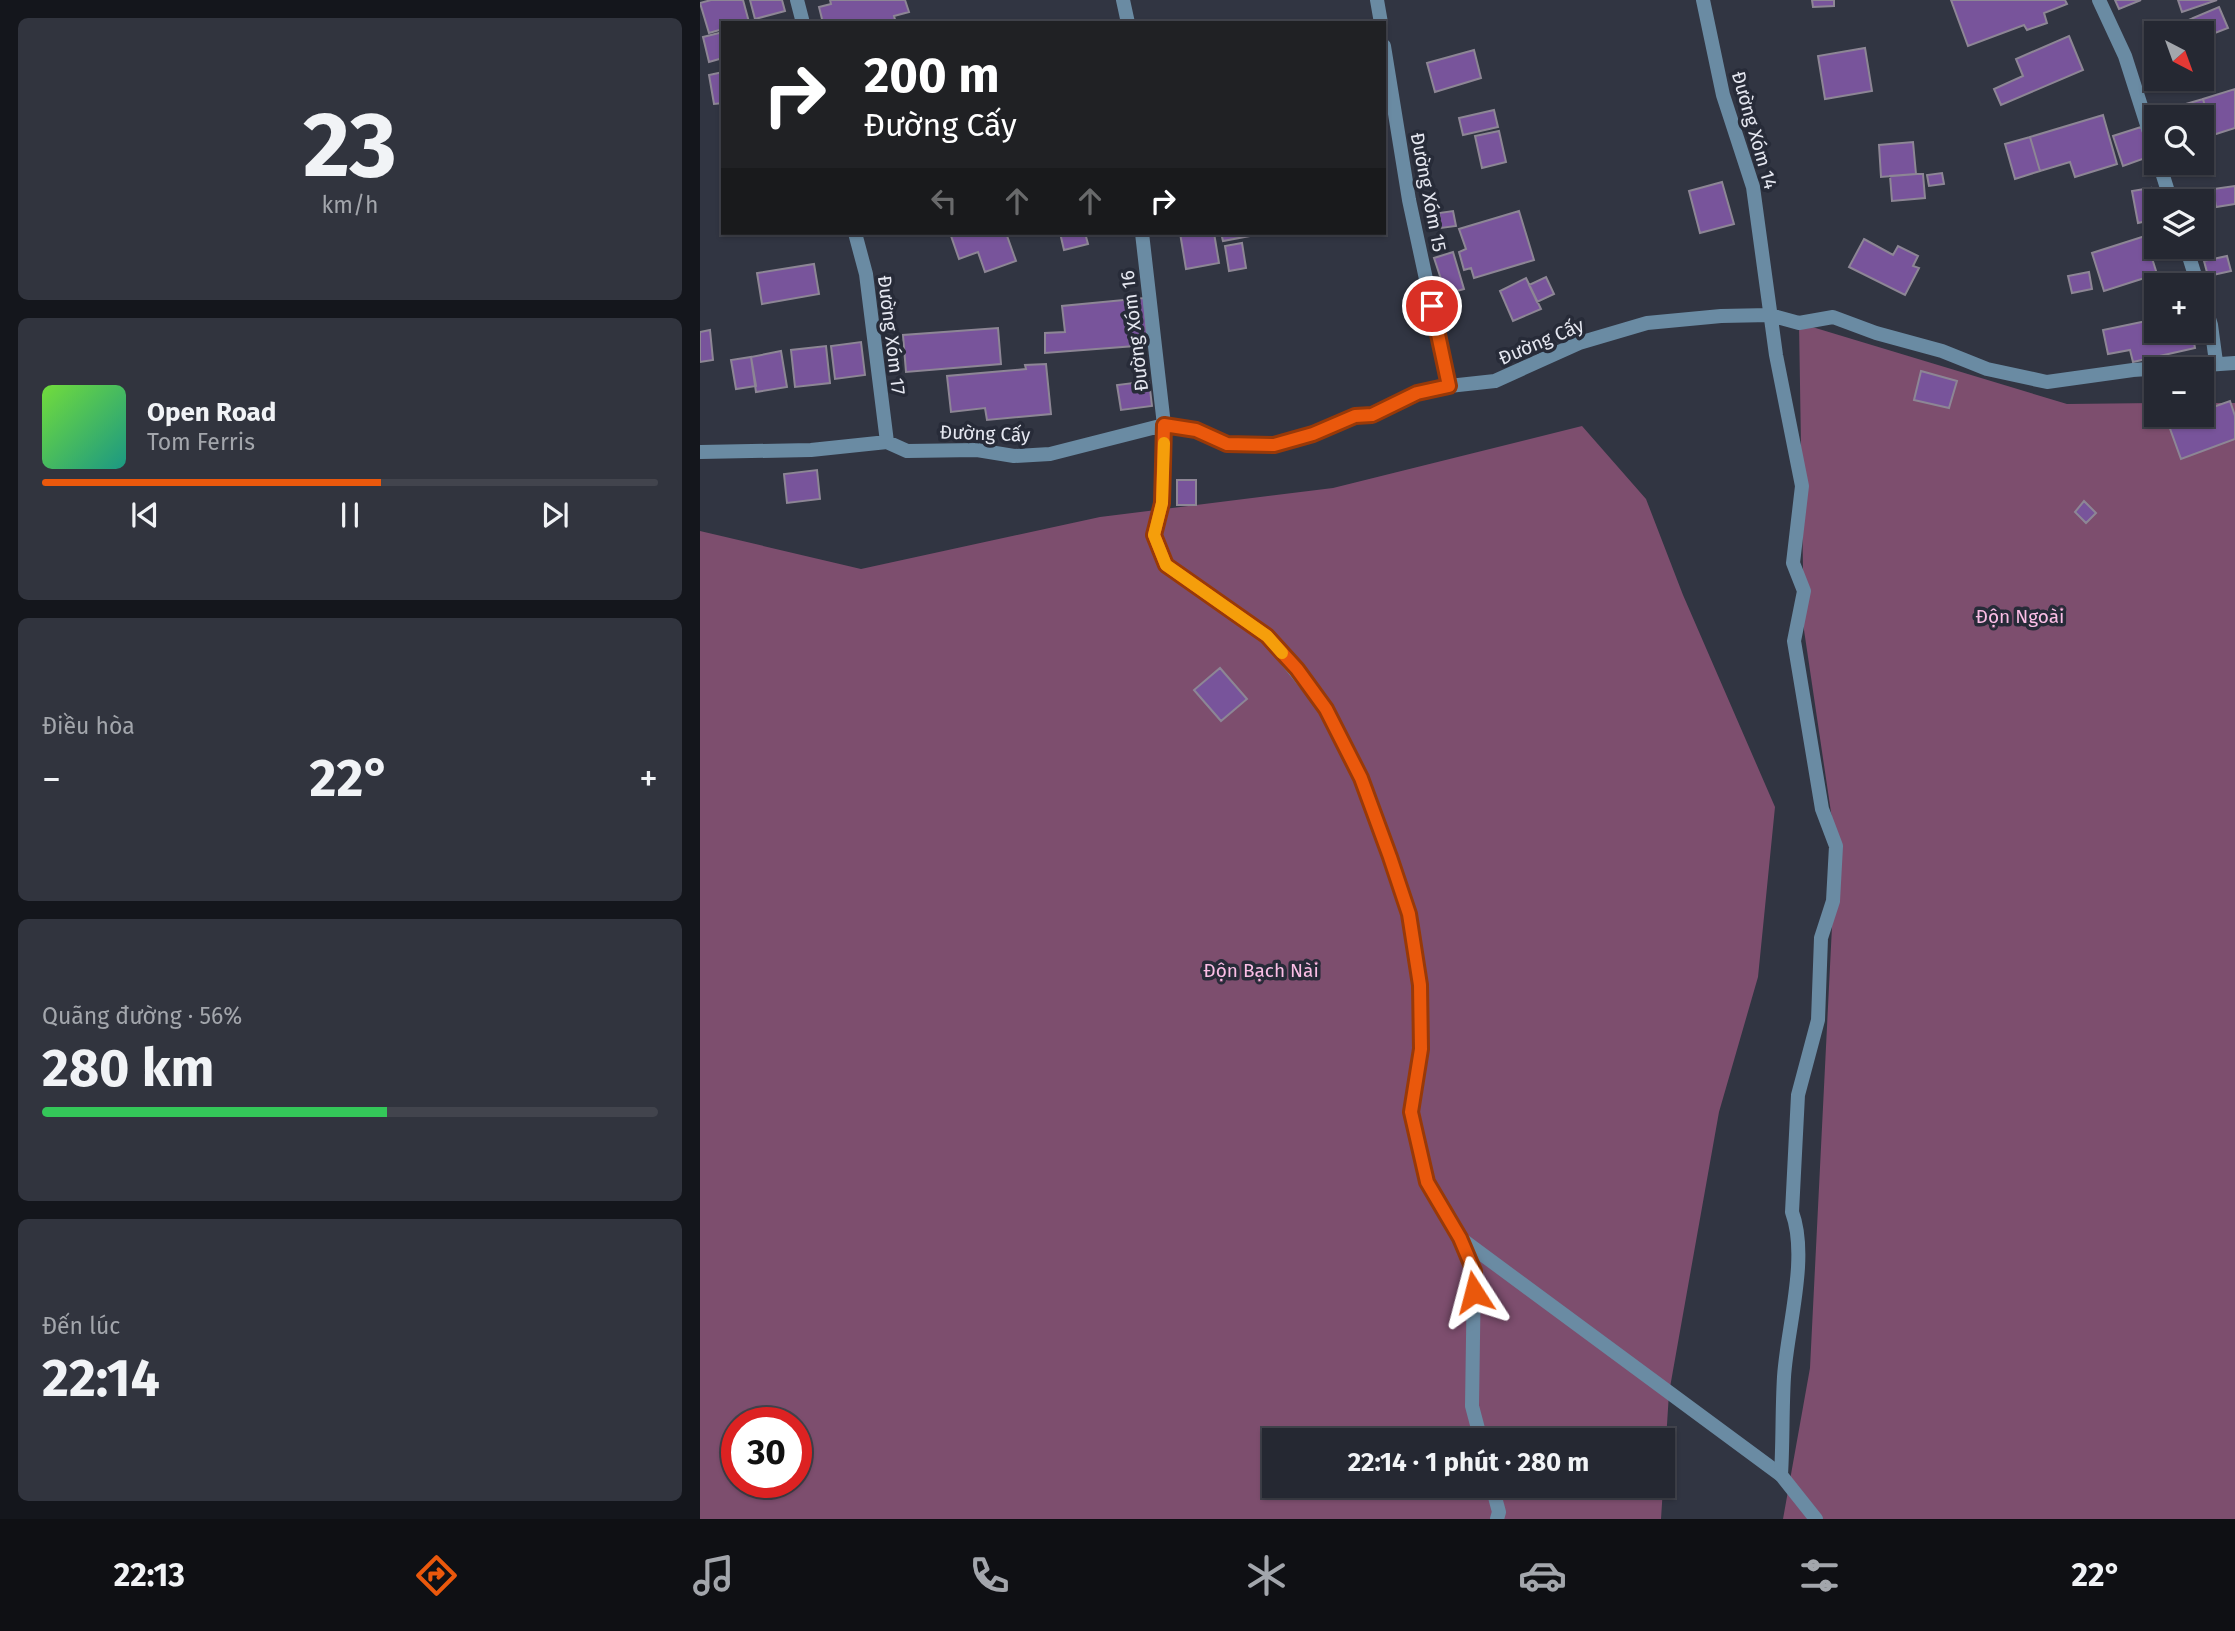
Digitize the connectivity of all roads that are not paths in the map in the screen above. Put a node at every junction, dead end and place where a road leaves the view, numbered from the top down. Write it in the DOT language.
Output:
graph roads {
  1 [pos="797,0"];
  2 [pos="1123,0"];
  3 [pos="1377,0"];
  4 [pos="1703,0"];
  5 [pos="2099,0"];
  6 [pos="802,21"];
  7 [pos="1128,21"];
  8 [pos="1381,21"];
  9 [pos="1386,58"];
  10 [pos="2144,115"];
  11 [pos="856,235"];
  12 [pos="1142,235"];
  13 [pos="1770,315"];
  14 [pos="2214,331"];
  15 [pos="2213,343"];
  16 [pos="2216,362"];
  17 [pos="2235,363"];
  18 [pos="2235,370"];
  19 [pos="1449,386"];
  20 [pos="1164,425"];
  21 [pos="887,442"];
  22 [pos="700,452"];
  23 [pos="1460,1238"];
  24 [pos="1478,1428"];
  25 [pos="1781,1475"];
  26 [pos="1495,1498"];
  27 [pos="1497,1519"];
  28 [pos="1816,1519"];
  1 -- 6 [label="street"];
  2 -- 7 [label="street"];
  3 -- 8 [label="street"];
  4 -- 13 [label="street, Đường Xóm 14"];
  5 -- 10 [label="street"];
  9 -- 19 [label="street, Đường Xóm 15"];
  11 -- 21 [label="street, Đường Xóm 17"];
  12 -- 20 [label="street, Đường Xóm 16"];
  13 -- 16 [label="street, Đường Cấy"];
  13 -- 19 [label="street, Đường Cấy"];
  13 -- 25 [label="street, Đường Xóm 14"];
  14 -- 18 [label="street"];
  15 -- 16 [label="street"];
  16 -- 17 [label="street, Đường Cấy"];
  19 -- 20 [label="street, Đường Cấy"];
  20 -- 21 [label="street, Đường Cấy"];
  20 -- 23 [label="street, Đường Xóm 16"];
  21 -- 22 [label="street, Đường Cấy"];
  23 -- 24 [label="street, Đường Xóm 16"];
  23 -- 25 [label="street"];
  25 -- 28 [label="street"];
  26 -- 27 [label="street"];
}
